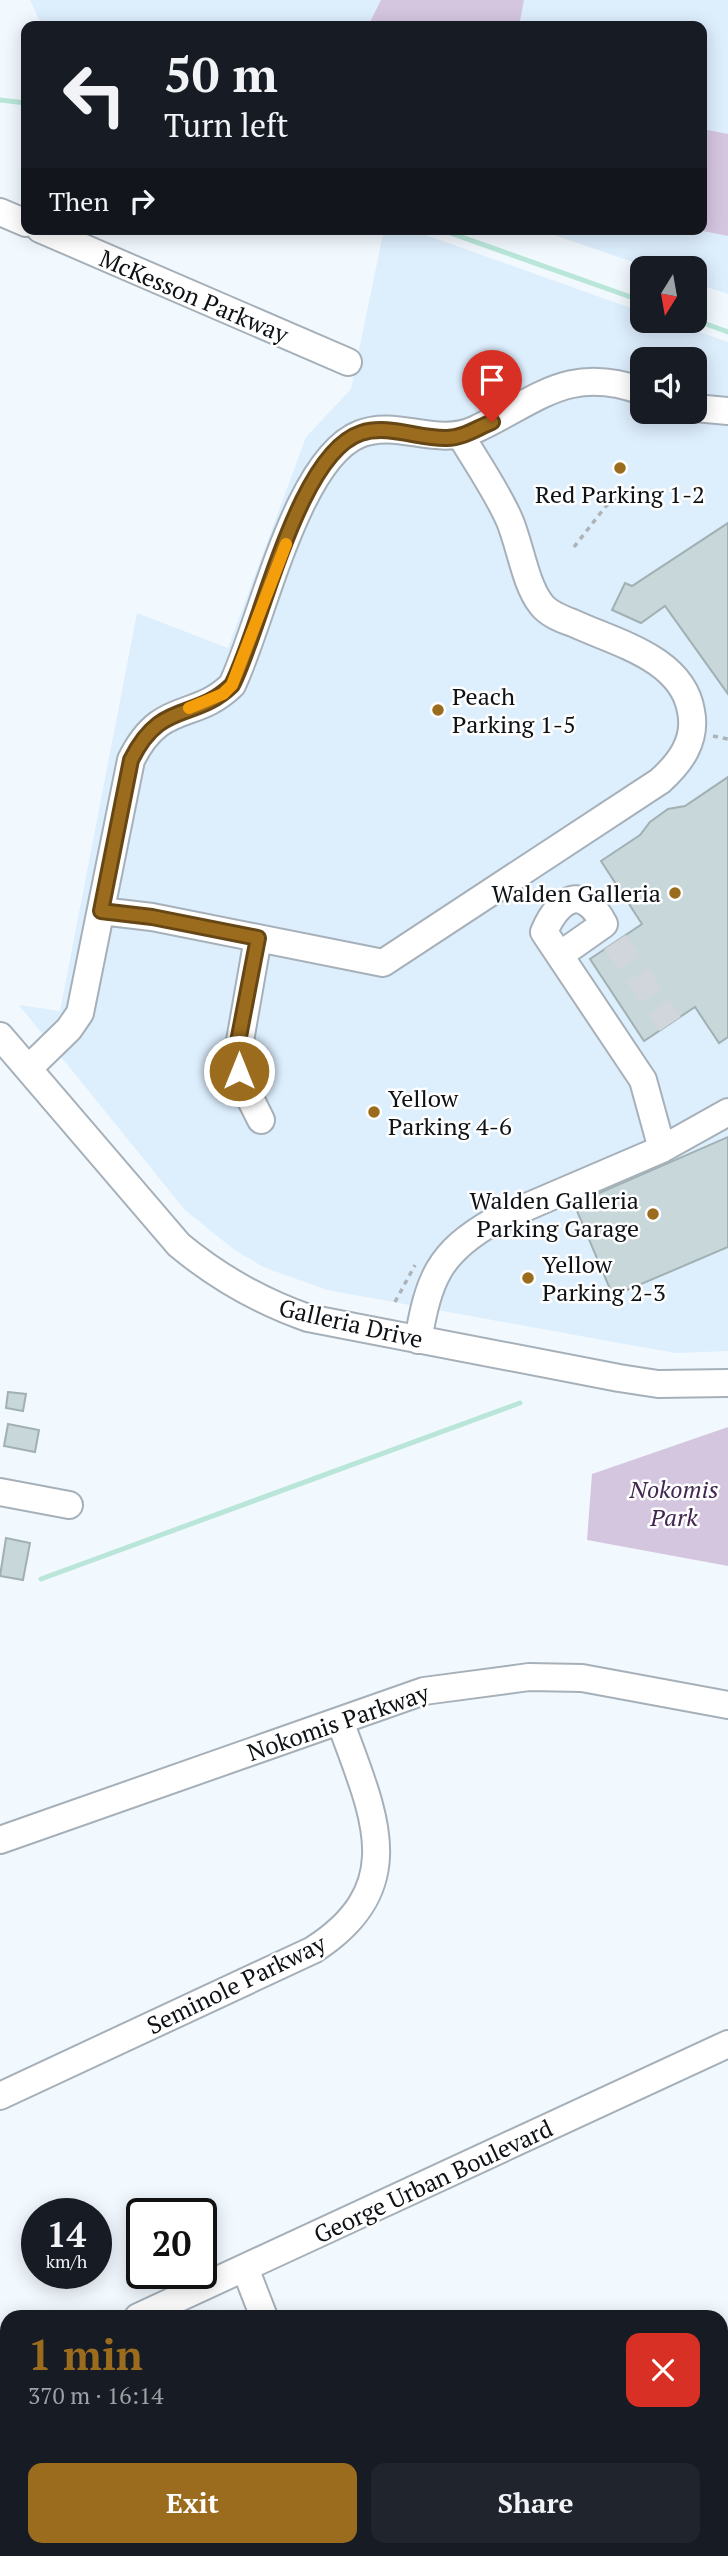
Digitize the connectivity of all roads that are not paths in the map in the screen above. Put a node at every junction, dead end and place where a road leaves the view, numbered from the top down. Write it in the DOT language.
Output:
graph roads {
  1 [pos="0,212"];
  2 [pos="21,221"];
  3 [pos="54,235"];
  4 [pos="348,362"];
  5 [pos="630,388"];
  6 [pos="707,409"];
  7 [pos="728,411"];
  8 [pos="461,436"];
  9 [pos="101,911"];
  10 [pos="258,938"];
  11 [pos="560,955"];
  12 [pos="0,1036"];
  13 [pos="30,1067"];
  14 [pos="728,1112"];
  15 [pos="261,1120"];
  16 [pos="662,1149"];
  17 [pos="418,1340"];
  18 [pos="728,1383"];
  19 [pos="0,1492"];
  20 [pos="69,1505"];
  21 [pos="728,1705"];
  22 [pos="340,1721"];
  23 [pos="0,1840"];
  24 [pos="728,2044"];
  25 [pos="0,2096"];
  26 [pos="245,2268"];
  27 [pos="153,2310"];
  28 [pos="261,2310"];
  1 -- 2 [label="street"];
  3 -- 4 [label="street, McKesson Parkway"];
  5 -- 8 [label="street"];
  6 -- 7 [label="street"];
  8 -- 9 [label="street"];
  8 -- 10 [label="street"];
  9 -- 10 [label="street"];
  9 -- 13 [label="street"];
  10 -- 15 [label="street"];
  11 -- 11 [label="street"];
  11 -- 16 [label="street"];
  12 -- 13 [label="street, Galleria Drive"];
  13 -- 17 [label="street, Galleria Drive"];
  14 -- 16 [label="street"];
  16 -- 17 [label="street"];
  17 -- 18 [label="street, Galleria Drive"];
  19 -- 20 [label="street"];
  21 -- 22 [label="street, Nokomis Parkway"];
  22 -- 23 [label="street, Nokomis Parkway"];
  22 -- 25 [label="street, Seminole Parkway"];
  24 -- 26 [label="street, George Urban Boulevard"];
  26 -- 27 [label="street, George Urban Boulevard"];
  26 -- 28 [label="street"];
}
